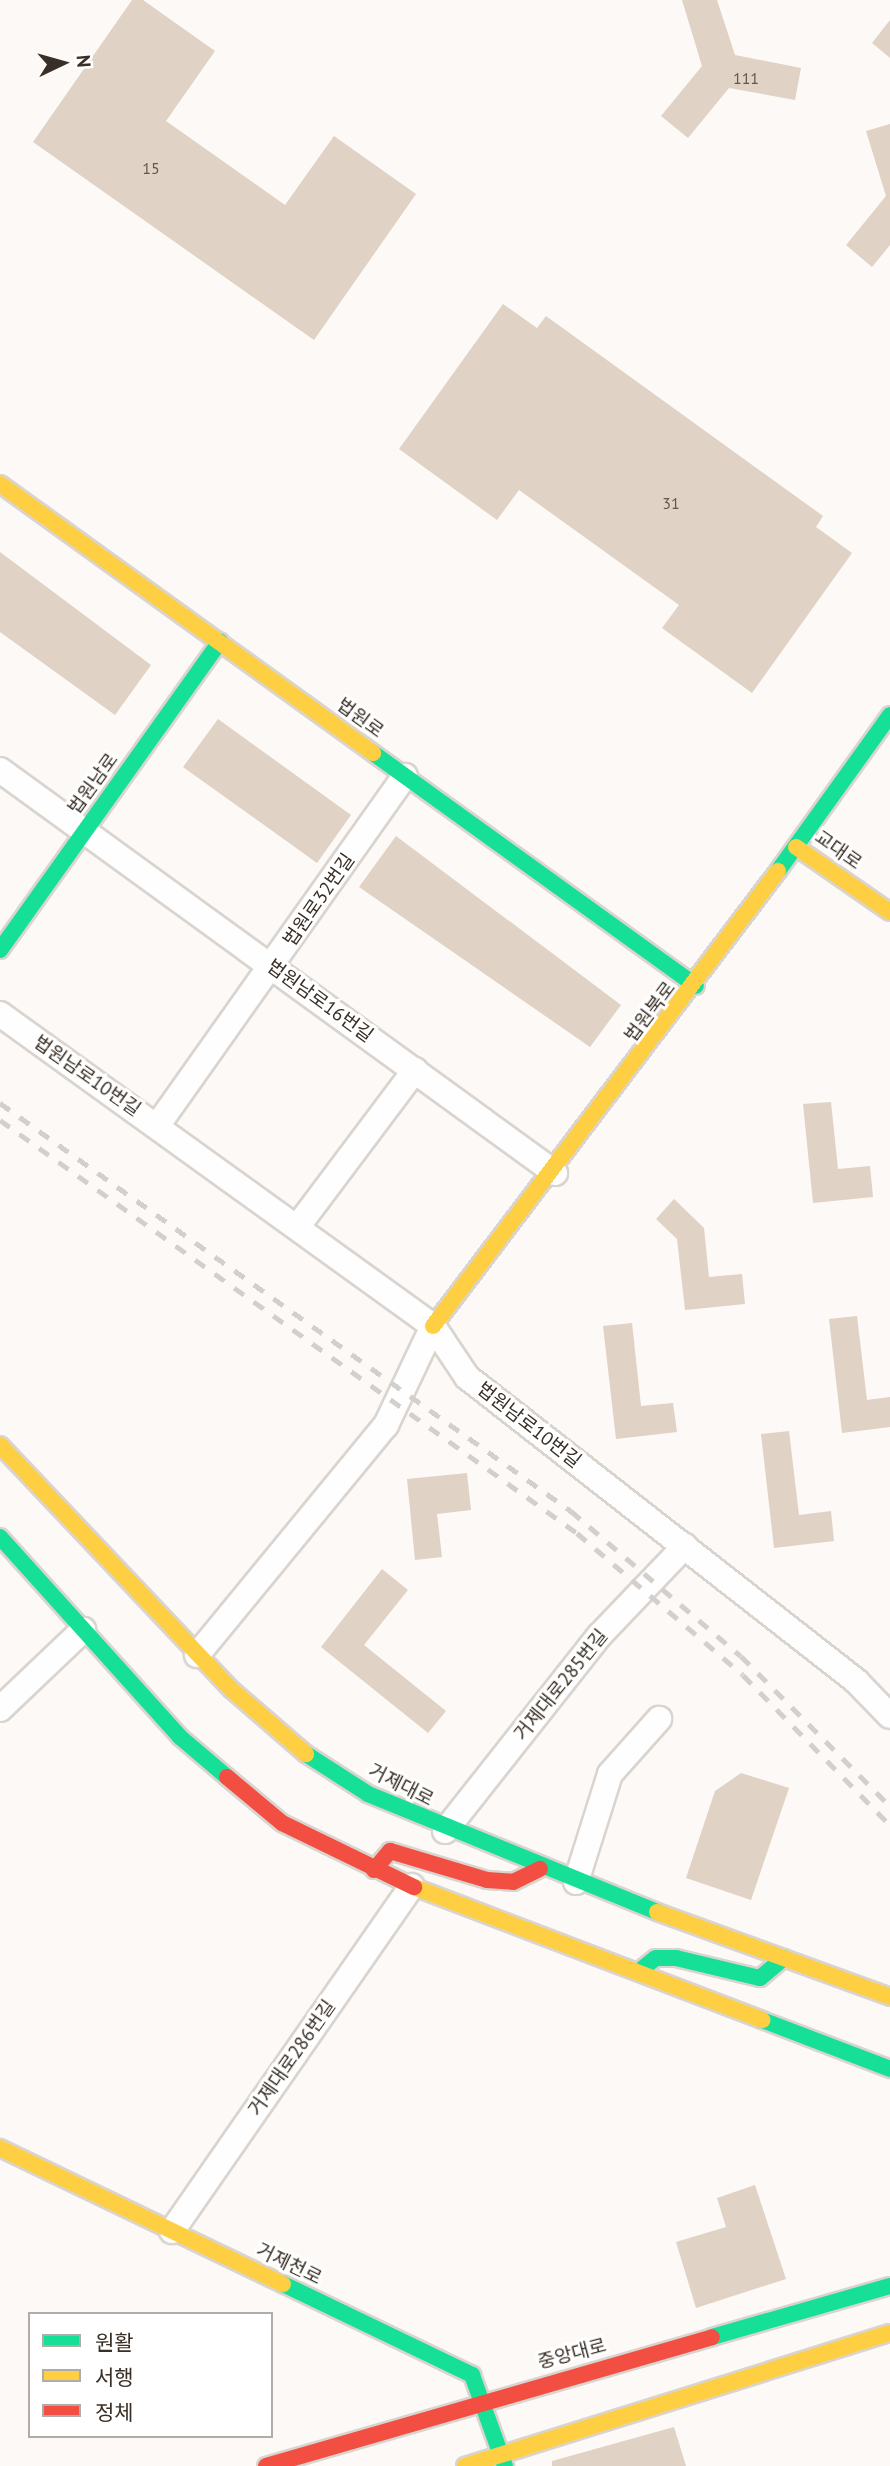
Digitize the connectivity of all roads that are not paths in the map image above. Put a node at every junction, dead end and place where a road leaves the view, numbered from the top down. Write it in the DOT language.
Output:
graph roads {
  1 [pos="4,495"];
  2 [pos="220,642"];
  3 [pos="890,715"];
  4 [pos="0,770"];
  5 [pos="405,776"];
  6 [pos="85,831"];
  7 [pos="796,847"];
  8 [pos="890,912"];
  9 [pos="0,950"];
  10 [pos="273,967"];
  11 [pos="696,986"];
  12 [pos="0,1014"];
  13 [pos="415,1070"];
  14 [pos="157,1126"];
  15 [pos="555,1172"];
  16 [pos="298,1226"];
  17 [pos="433,1325"];
  18 [pos="0,1445"];
  19 [pos="0,1537"];
  20 [pos="685,1546"];
  21 [pos="83,1630"];
  22 [pos="197,1655"];
  23 [pos="0,1709"];
  24 [pos="890,1716"];
  25 [pos="659,1720"];
  26 [pos="445,1831"];
  27 [pos="540,1869"];
  28 [pos="374,1870"];
  29 [pos="576,1882"];
  30 [pos="412,1886"];
  31 [pos="784,1958"];
  32 [pos="638,1971"];
  33 [pos="890,1997"];
  34 [pos="890,2069"];
  35 [pos="0,2148"];
  36 [pos="172,2231"];
  37 [pos="890,2278"];
  38 [pos="890,2287"];
  39 [pos="855,2298"];
  40 [pos="890,2333"];
  41 [pos="481,2401"];
  42 [pos="503,2460"];
  43 [pos="266,2466"];
  44 [pos="465,2466"];
  1 -- 2 [label="main road, 법원로"];
  2 -- 5 [label="main road, 법원로"];
  2 -- 6 [label="main road, 법원남로"];
  3 -- 7 [label="main road, 법원북로"];
  4 -- 6 [label="street, 법원남로16번길"];
  5 -- 10 [label="street, 법원로32번길"];
  5 -- 11 [label="main road, 법원로"];
  6 -- 9 [label="main road, 법원남로"];
  6 -- 10 [label="street, 법원남로16번길"];
  7 -- 8 [label="main road, 교대로"];
  7 -- 11 [label="main road, 법원북로"];
  10 -- 13 [label="street, 법원남로16번길"];
  10 -- 14 [label="street, 법원로32번길"];
  11 -- 15 [label="main road, 법원북로"];
  12 -- 14 [label="street, 법원남로10번길"];
  13 -- 15 [label="street, 법원남로16번길"];
  13 -- 16 [label="street"];
  14 -- 16 [label="street, 법원남로10번길"];
  15 -- 17 [label="main road, 법원북로"];
  16 -- 17 [label="street, 법원남로10번길"];
  17 -- 20 [label="street, 법원남로10번길"];
  17 -- 22 [label="street"];
  18 -- 22 [label="main road, 거제대로"];
  19 -- 21 [label="main road"];
  20 -- 24 [label="street, 법원남로10번길"];
  20 -- 26 [label="street, 거제대로285번길"];
  21 -- 23 [label="street"];
  21 -- 28 [label="main road"];
  22 -- 26 [label="main road, 거제대로"];
  25 -- 29 [label="street"];
  26 -- 27 [label="main road, 거제대로"];
  27 -- 28 [label="main road"];
  27 -- 29 [label="main road, 거제대로"];
  28 -- 30 [label="main road"];
  29 -- 31 [label="main road, 거제대로"];
  30 -- 32 [label="main road"];
  30 -- 36 [label="street, 거제대로286번길"];
  31 -- 32 [label="main road"];
  31 -- 33 [label="main road, 거제대로"];
  32 -- 34 [label="main road"];
  35 -- 36 [label="main road, 거제천로"];
  36 -- 41 [label="main road, 거제천로"];
  37 -- 39 [label="main road"];
  38 -- 39 [label="main road, 중앙대로"];
  39 -- 41 [label="main road, 중앙대로"];
  40 -- 42 [label="main road"];
  41 -- 42 [label="main road, 거제천로"];
  41 -- 43 [label="main road, 중앙대로"];
  42 -- 44 [label="main road"];
}
